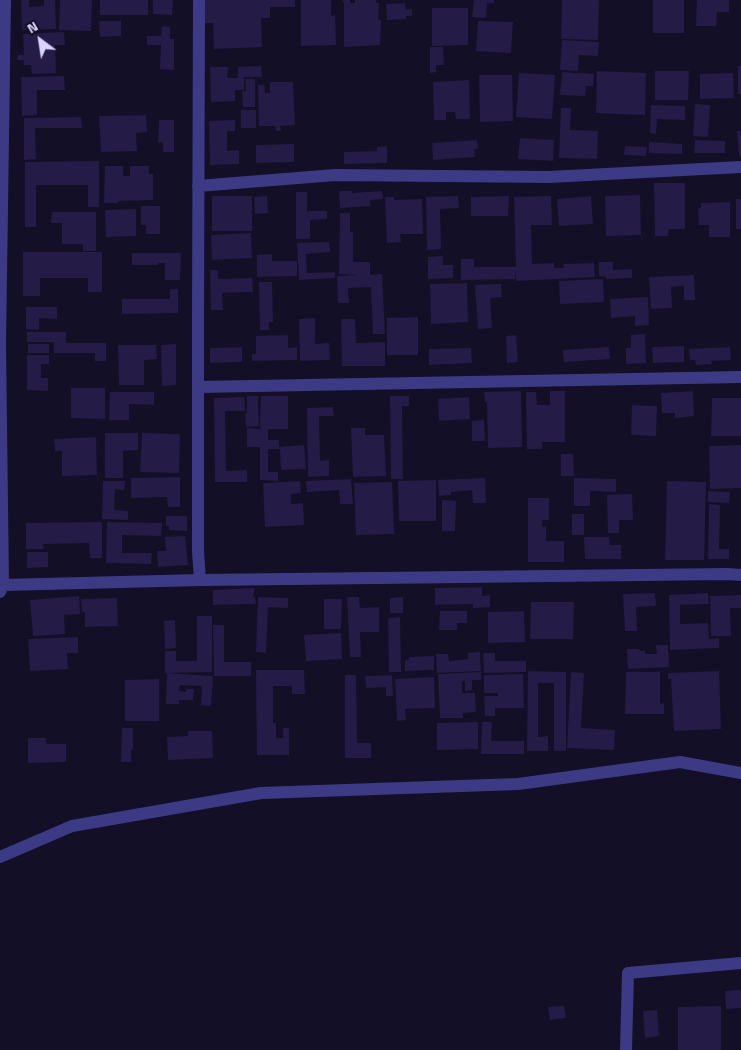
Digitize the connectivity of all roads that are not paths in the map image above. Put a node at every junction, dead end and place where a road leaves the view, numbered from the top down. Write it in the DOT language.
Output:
graph roads {
  1 [pos="5,0"];
  2 [pos="200,0"];
  3 [pos="741,167"];
  4 [pos="198,186"];
  5 [pos="1,260"];
  6 [pos="741,377"];
  7 [pos="199,387"];
  8 [pos="741,575"];
  9 [pos="200,580"];
  10 [pos="2,589"];
  11 [pos="741,773"];
  12 [pos="0,857"];
  13 [pos="741,963"];
  14 [pos="626,1050"];
  1 -- 5 [label="street"];
  2 -- 4 [label="street"];
  3 -- 4 [label="street"];
  4 -- 7 [label="street"];
  5 -- 10 [label="street"];
  6 -- 7 [label="street"];
  7 -- 9 [label="street"];
  8 -- 9 [label="street"];
  9 -- 10 [label="street"];
  11 -- 12 [label="street"];
  13 -- 14 [label="street"];
}
